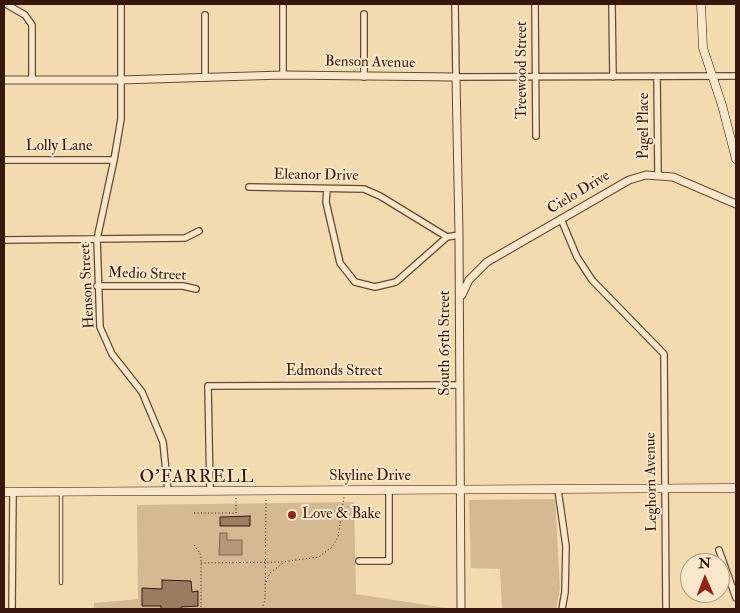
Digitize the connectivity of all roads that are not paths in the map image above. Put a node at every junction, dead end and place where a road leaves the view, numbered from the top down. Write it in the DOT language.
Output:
graph roads {
  1 [pos="6,4"];
  2 [pos="121,4"];
  3 [pos="283,4"];
  4 [pos="455,4"];
  5 [pos="535,4"];
  6 [pos="612,4"];
  7 [pos="701,4"];
  8 [pos="364,14"];
  9 [pos="205,15"];
  10 [pos="283,75"];
  11 [pos="736,76"];
  12 [pos="364,77"];
  13 [pos="456,77"];
  14 [pos="536,77"];
  15 [pos="612,77"];
  16 [pos="712,77"];
  17 [pos="205,78"];
  18 [pos="658,78"];
  19 [pos="4,80"];
  20 [pos="32,80"];
  21 [pos="121,80"];
  22 [pos="536,136"];
  23 [pos="736,159"];
  24 [pos="4,160"];
  25 [pos="114,160"];
  26 [pos="658,175"];
  27 [pos="249,187"];
  28 [pos="328,189"];
  29 [pos="736,204"];
  30 [pos="561,219"];
  31 [pos="199,231"];
  32 [pos="460,235"];
  33 [pos="447,237"];
  34 [pos="97,239"];
  35 [pos="4,240"];
  36 [pos="97,286"];
  37 [pos="196,290"];
  38 [pos="460,303"];
  39 [pos="460,385"];
  40 [pos="736,488"];
  41 [pos="665,489"];
  42 [pos="389,490"];
  43 [pos="460,490"];
  44 [pos="558,490"];
  45 [pos="168,491"];
  46 [pos="210,491"];
  47 [pos="4,492"];
  48 [pos="13,492"];
  49 [pos="61,492"];
  50 [pos="719,550"];
  51 [pos="359,561"];
  52 [pos="61,583"];
  53 [pos="4,584"];
  54 [pos="12,584"];
  55 [pos="736,598"];
  56 [pos="12,609"];
  57 [pos="461,609"];
  58 [pos="562,609"];
  59 [pos="666,609"];
  1 -- 20 [label="street"];
  2 -- 21 [label="street, Henson Street"];
  3 -- 10 [label="street"];
  4 -- 13 [label="street"];
  5 -- 14 [label="street, Treewood Street"];
  6 -- 15 [label="street"];
  7 -- 16 [label="main road"];
  8 -- 12 [label="street"];
  9 -- 17 [label="street"];
  10 -- 12 [label="street, Benson Avenue"];
  10 -- 17 [label="street, Benson Avenue"];
  11 -- 16 [label="street, Benson Avenue"];
  12 -- 13 [label="street, Benson Avenue"];
  13 -- 14 [label="street, Benson Avenue"];
  13 -- 32 [label="street, South 65th Street"];
  14 -- 15 [label="street, Benson Avenue"];
  14 -- 22 [label="street, Treewood Street"];
  15 -- 18 [label="street, Benson Avenue"];
  16 -- 18 [label="street, Benson Avenue"];
  16 -- 23 [label="main road"];
  17 -- 21 [label="street, Benson Avenue"];
  18 -- 26 [label="street, Pagel Place"];
  19 -- 20 [label="street, Benson Avenue"];
  20 -- 21 [label="street, Benson Avenue"];
  21 -- 25 [label="street, Henson Street"];
  24 -- 25 [label="street, Lolly Lane"];
  25 -- 34 [label="street, Henson Street"];
  26 -- 29 [label="street, Cielo Drive"];
  26 -- 30 [label="street, Cielo Drive"];
  27 -- 28 [label="street, Eleanor Drive"];
  28 -- 33 [label="street, Eleanor Drive"];
  28 -- 33 [label="street"];
  30 -- 38 [label="street, Cielo Drive"];
  30 -- 41 [label="street, Leghorn Avenue"];
  31 -- 34 [label="street"];
  32 -- 33 [label="street"];
  32 -- 38 [label="street, South 65th Street"];
  34 -- 35 [label="street"];
  34 -- 36 [label="street, Henson Street"];
  36 -- 37 [label="street, Medio Street"];
  36 -- 45 [label="street, Henson Street"];
  38 -- 39 [label="street, South 65th Street"];
  39 -- 43 [label="street, South 65th Street"];
  39 -- 46 [label="street, Edmonds Street"];
  40 -- 41 [label="main road, Skyline Drive"];
  41 -- 44 [label="main road, Skyline Drive"];
  41 -- 59 [label="street, Leghorn Avenue"];
  42 -- 43 [label="main road, Skyline Drive"];
  42 -- 46 [label="main road, Skyline Drive"];
  42 -- 51 [label="street"];
  43 -- 44 [label="main road, Skyline Drive"];
  43 -- 57 [label="street, South 65th Street"];
  44 -- 58 [label="street"];
  45 -- 46 [label="main road, Skyline Drive"];
  45 -- 49 [label="main road, Skyline Drive"];
  47 -- 48 [label="main road, Skyline Drive"];
  48 -- 49 [label="main road, Skyline Drive"];
  48 -- 54 [label="street"];
  49 -- 52 [label="lane"];
  50 -- 55 [label="street"];
  53 -- 54 [label="street"];
  54 -- 56 [label="street"];
}
